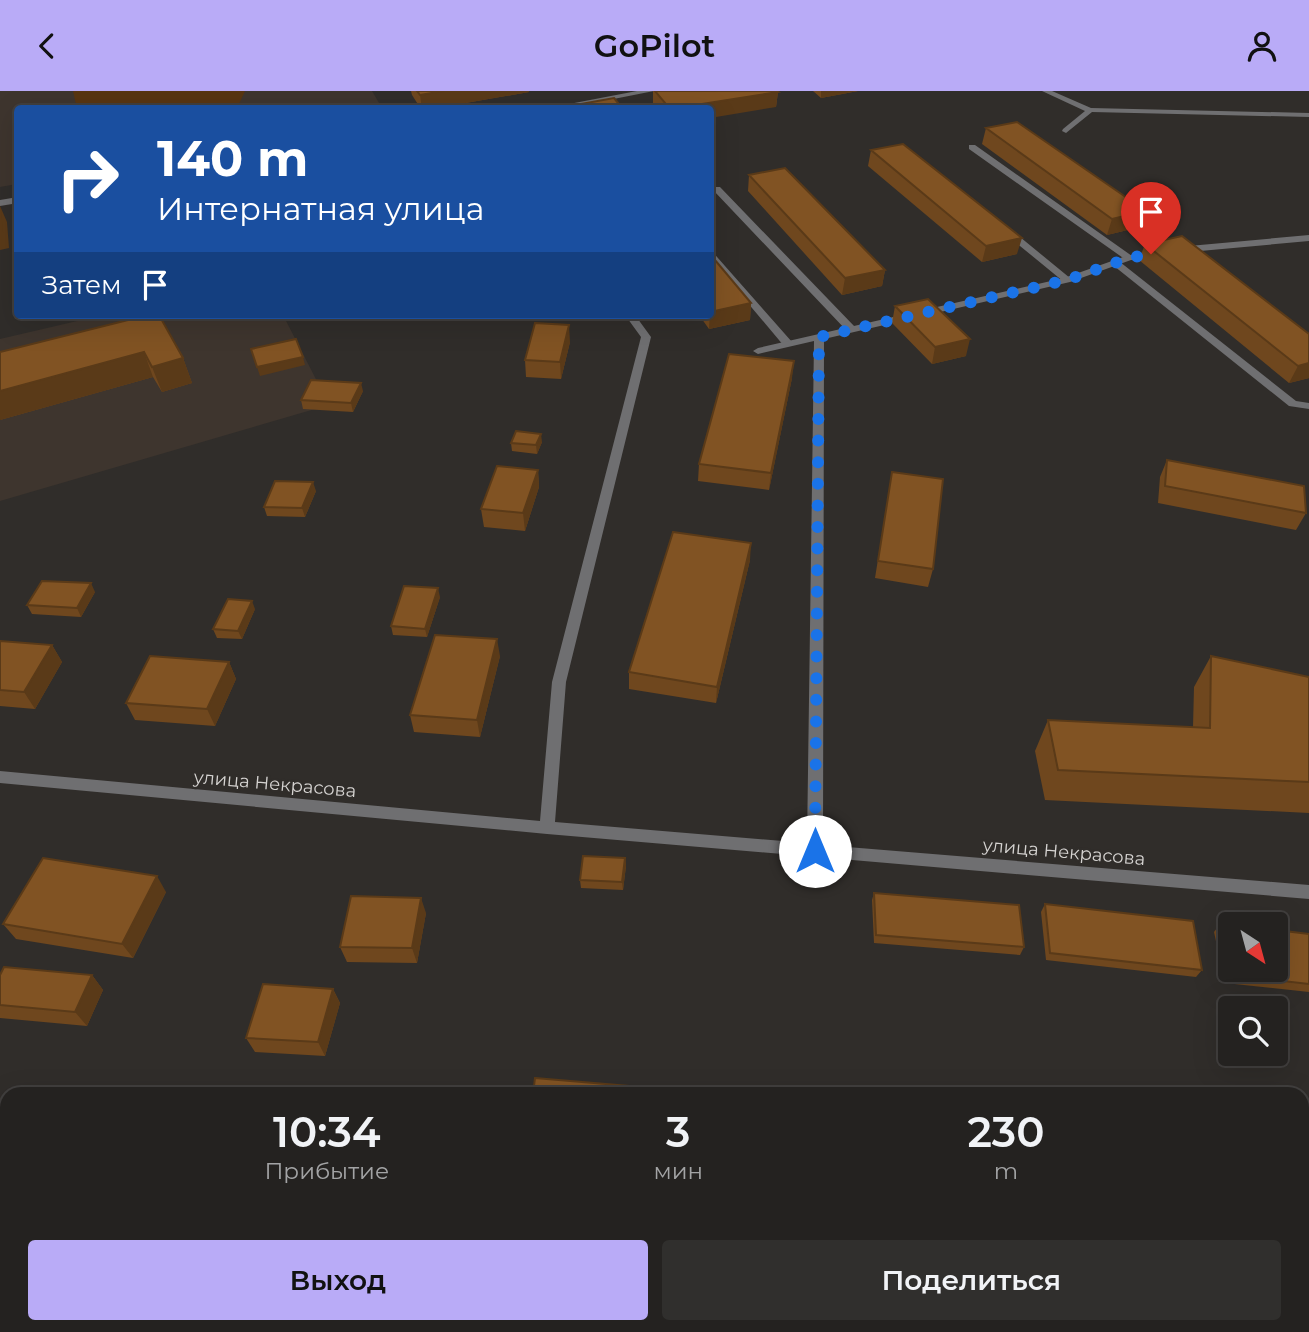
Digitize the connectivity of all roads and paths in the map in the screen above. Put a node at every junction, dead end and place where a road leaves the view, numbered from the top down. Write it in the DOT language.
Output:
graph roads {
  1 [pos="650,91"];
  2 [pos="1046,91"];
  3 [pos="570,105"];
  4 [pos="1090,110"];
  5 [pos="1309,115"];
  6 [pos="1066,131"];
  7 [pos="972,147"];
  8 [pos="717,188"];
  9 [pos="996,222"];
  10 [pos="1309,238"];
  11 [pos="714,257"];
  12 [pos="1129,258"];
  13 [pos="1117,264"];
  14 [pos="1067,280"];
  15 [pos="633,319"];
  16 [pos="851,330"];
  17 [pos="819,337"];
  18 [pos="788,344"];
  19 [pos="758,351"];
  20 [pos="1309,406"];
  21 [pos="0,778"];
  22 [pos="547,828"];
  23 [pos="815,851"];
  24 [pos="1309,892"];
  1 -- 3 [label="street"];
  2 -- 4 [label="street"];
  4 -- 5 [label="street"];
  4 -- 6 [label="street"];
  7 -- 12 [label="street"];
  8 -- 16 [label="street"];
  9 -- 14 [label="street"];
  10 -- 12 [label="street"];
  11 -- 18 [label="street"];
  12 -- 13 [label="street"];
  13 -- 14 [label="street"];
  13 -- 20 [label="street"];
  14 -- 16 [label="street"];
  15 -- 22 [label="street"];
  16 -- 17 [label="street"];
  17 -- 18 [label="street"];
  17 -- 23 [label="street"];
  18 -- 19 [label="street"];
  21 -- 22 [label="street, улица Некрасова"];
  22 -- 23 [label="street, улица Некрасова"];
  23 -- 24 [label="street, улица Некрасова"];
}
